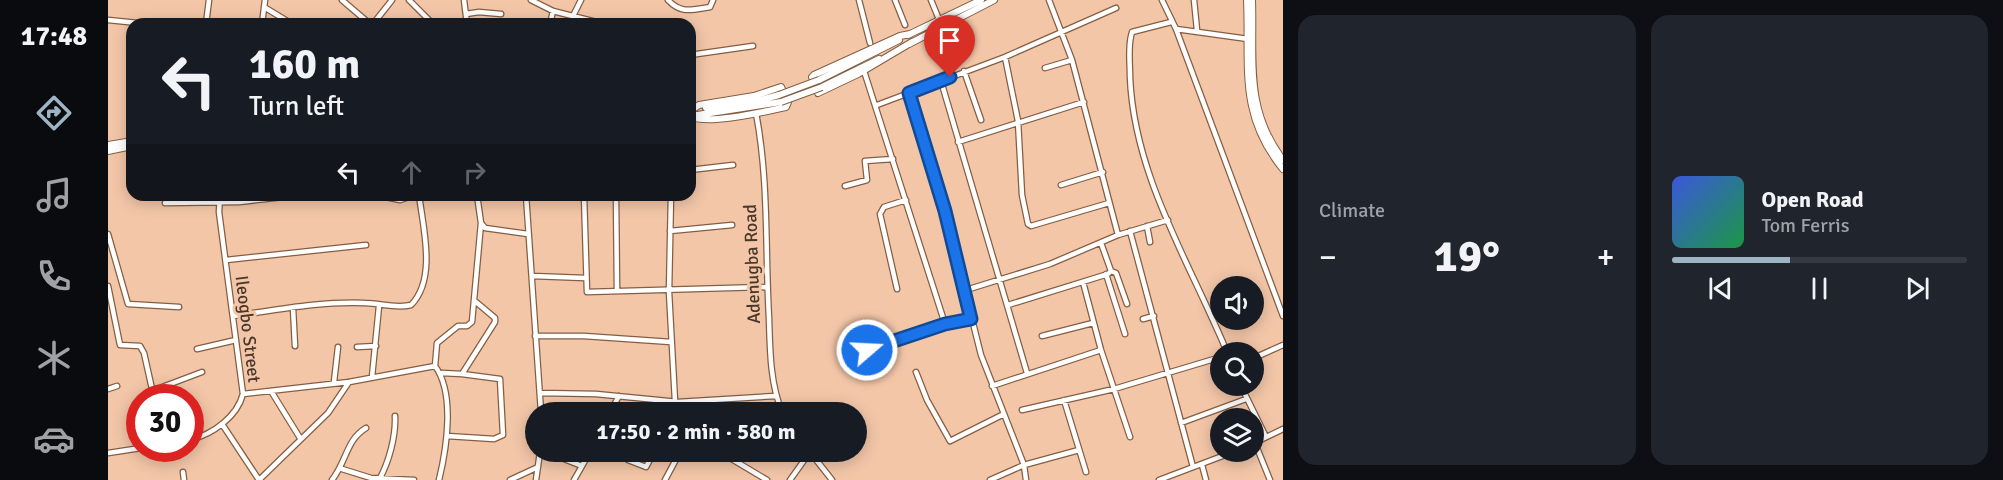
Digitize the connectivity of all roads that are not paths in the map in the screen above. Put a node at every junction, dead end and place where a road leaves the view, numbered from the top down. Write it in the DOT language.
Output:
graph roads {
  1 [pos="210,0"];
  2 [pos="265,0"];
  3 [pos="342,0"];
  4 [pos="392,0"];
  5 [pos="409,0"];
  6 [pos="464,0"];
  7 [pos="531,0"];
  8 [pos="581,0"];
  9 [pos="668,0"];
  10 [pos="713,0"];
  11 [pos="860,0"];
  12 [pos="895,0"];
  13 [pos="931,0"];
  14 [pos="981,0"];
  15 [pos="994,0"];
  16 [pos="1049,0"];
  17 [pos="1162,0"];
  18 [pos="1194,0"];
  19 [pos="1247,0"];
  20 [pos="1252,0"];
  21 [pos="264,7"];
  22 [pos="1116,8"];
  23 [pos="553,10"];
  24 [pos="466,14"];
  25 [pos="501,14"];
  26 [pos="573,16"];
  27 [pos="938,17"];
  28 [pos="207,18"];
  29 [pos="263,18"];
  30 [pos="282,18"];
  31 [pos="364,18"];
  32 [pos="376,18"];
  33 [pos="426,18"];
  34 [pos="466,18"];
  35 [pos="551,18"];
  36 [pos="581,18"];
  37 [pos="108,20"];
  38 [pos="126,22"];
  39 [pos="1171,22"];
  40 [pos="905,25"];
  41 [pos="1176,29"];
  42 [pos="934,30"];
  43 [pos="1197,30"];
  44 [pos="1063,33"];
  45 [pos="910,34"];
  46 [pos="1248,39"];
  47 [pos="912,42"];
  48 [pos="870,44"];
  49 [pos="753,46"];
  50 [pos="696,54"];
  51 [pos="1005,57"];
  52 [pos="1072,60"];
  53 [pos="1045,68"];
  54 [pos="864,71"];
  55 [pos="964,71"];
  56 [pos="950,77"];
  57 [pos="940,81"];
  58 [pos="821,83"];
  59 [pos="909,93"];
  60 [pos="1084,102"];
  61 [pos="877,105"];
  62 [pos="696,108"];
  63 [pos="696,112"];
  64 [pos="756,113"];
  65 [pos="696,116"];
  66 [pos="981,120"];
  67 [pos="1018,121"];
  68 [pos="126,142"];
  69 [pos="958,142"];
  70 [pos="108,145"];
  71 [pos="126,147"];
  72 [pos="108,151"];
  73 [pos="893,159"];
  74 [pos="1283,160"];
  75 [pos="733,165"];
  76 [pos="696,169"];
  77 [pos="1283,169"];
  78 [pos="1103,172"];
  79 [pos="1062,185"];
  80 [pos="845,186"];
  81 [pos="906,200"];
  82 [pos="187,201"];
  83 [pos="220,201"];
  84 [pos="418,201"];
  85 [pos="478,201"];
  86 [pos="526,201"];
  87 [pos="584,201"];
  88 [pos="616,201"];
  89 [pos="670,201"];
  90 [pos="165,203"];
  91 [pos="1109,203"];
  92 [pos="1168,220"];
  93 [pos="481,224"];
  94 [pos="732,225"];
  95 [pos="1147,226"];
  96 [pos="670,231"];
  97 [pos="1130,231"];
  98 [pos="108,234"];
  99 [pos="528,234"];
  100 [pos="1118,235"];
  101 [pos="1150,242"];
  102 [pos="1101,243"];
  103 [pos="366,245"];
  104 [pos="226,260"];
  105 [pos="1109,272"];
  106 [pos="532,276"];
  107 [pos="585,278"];
  108 [pos="998,281"];
  109 [pos="1083,282"];
  110 [pos="108,286"];
  111 [pos="767,286"];
  112 [pos="897,289"];
  113 [pos="617,290"];
  114 [pos="966,290"];
  115 [pos="669,292"];
  116 [pos="476,302"];
  117 [pos="1127,304"];
  118 [pos="1008,305"];
  119 [pos="379,306"];
  120 [pos="179,308"];
  121 [pos="293,308"];
  122 [pos="233,316"];
  123 [pos="1154,316"];
  124 [pos="1283,316"];
  125 [pos="971,319"];
  126 [pos="1143,319"];
  127 [pos="115,323"];
  128 [pos="1093,323"];
  129 [pos="945,324"];
  130 [pos="108,326"];
  131 [pos="1125,334"];
  132 [pos="535,336"];
  133 [pos="1042,336"];
  134 [pos="236,340"];
  135 [pos="671,342"];
  136 [pos="1223,342"];
  137 [pos="1283,345"];
  138 [pos="295,346"];
  139 [pos="376,346"];
  140 [pos="338,347"];
  141 [pos="357,347"];
  142 [pos="197,348"];
  143 [pos="867,350"];
  144 [pos="1101,350"];
  145 [pos="1264,354"];
  146 [pos="1210,361"];
  147 [pos="435,366"];
  148 [pos="202,372"];
  149 [pos="916,372"];
  150 [pos="442,373"];
  151 [pos="1027,373"];
  152 [pos="462,374"];
  153 [pos="1167,375"];
  154 [pos="372,377"];
  155 [pos="334,382"];
  156 [pos="349,382"];
  157 [pos="152,384"];
  158 [pos="165,384"];
  159 [pos="117,386"];
  160 [pos="992,386"];
  161 [pos="108,389"];
  162 [pos="1114,389"];
  163 [pos="271,391"];
  164 [pos="541,393"];
  165 [pos="243,394"];
  166 [pos="619,396"];
  167 [pos="775,396"];
  168 [pos="1245,396"];
  169 [pos="1246,399"];
  170 [pos="1064,400"];
  171 [pos="676,401"];
  172 [pos="702,401"];
  173 [pos="541,402"];
  174 [pos="616,402"];
  175 [pos="778,402"];
  176 [pos="1022,410"];
  177 [pos="1004,414"];
  178 [pos="395,416"];
  179 [pos="1181,423"];
  180 [pos="222,424"];
  181 [pos="366,428"];
  182 [pos="1283,429"];
  183 [pos="204,433"];
  184 [pos="447,436"];
  185 [pos="1130,437"];
  186 [pos="1266,437"];
  187 [pos="300,438"];
  188 [pos="126,450"];
  189 [pos="1079,450"];
  190 [pos="108,453"];
  191 [pos="539,462"];
  192 [pos="572,462"];
  193 [pos="584,462"];
  194 [pos="633,462"];
  195 [pos="649,462"];
  196 [pos="675,462"];
  197 [pos="737,462"];
  198 [pos="803,462"];
  199 [pos="818,462"];
  200 [pos="1210,462"];
  201 [pos="1262,462"];
  202 [pos="1024,465"];
  203 [pos="1202,465"];
  204 [pos="582,466"];
  205 [pos="538,467"];
  206 [pos="1193,467"];
  207 [pos="342,469"];
  208 [pos="183,472"];
  209 [pos="1086,472"];
  210 [pos="379,479"];
  211 [pos="184,480"];
  212 [pos="259,480"];
  213 [pos="333,480"];
  214 [pos="414,480"];
  215 [pos="439,480"];
  216 [pos="510,480"];
  217 [pos="536,480"];
  218 [pos="574,480"];
  219 [pos="665,480"];
  220 [pos="767,480"];
  221 [pos="790,480"];
  222 [pos="832,480"];
  223 [pos="990,480"];
  224 [pos="1026,480"];
  225 [pos="1159,480"];
  226 [pos="1206,480"];
  227 [pos="1270,480"];
  1 -- 28 [label="street"];
  2 -- 21 [label="street"];
  3 -- 31 [label="street"];
  4 -- 32 [label="street"];
  5 -- 33 [label="street"];
  6 -- 24 [label="street"];
  7 -- 23 [label="street"];
  8 -- 26 [label="street"];
  9 -- 10 [label="street"];
  11 -- 48 [label="street"];
  12 -- 40 [label="street"];
  13 -- 27 [label="street"];
  14 -- 45 [label="street"];
  15 -- 42 [label="street"];
  16 -- 44 [label="street"];
  17 -- 39 [label="street"];
  18 -- 43 [label="street"];
  19 -- 46 [label="street"];
  20 -- 74 [label="street"];
  21 -- 29 [label="street"];
  21 -- 30 [label="street"];
  22 -- 44 [label="street"];
  23 -- 26 [label="street"];
  23 -- 35 [label="street"];
  24 -- 25 [label="street"];
  24 -- 34 [label="street"];
  26 -- 36 [label="street"];
  37 -- 38 [label="street"];
  39 -- 41 [label="street"];
  39 -- 92 [label="street"];
  41 -- 43 [label="street"];
  41 -- 124 [label="street"];
  42 -- 47 [label="street"];
  42 -- 56 [label="street"];
  43 -- 46 [label="street"];
  44 -- 51 [label="street"];
  44 -- 52 [label="street"];
  45 -- 54 [label="street"];
  45 -- 58 [label="street"];
  46 -- 77 [label="street"];
  47 -- 54 [label="street"];
  47 -- 58 [label="street"];
  49 -- 50 [label="street"];
  51 -- 55 [label="street"];
  51 -- 67 [label="street"];
  52 -- 53 [label="street"];
  52 -- 60 [label="street"];
  54 -- 61 [label="street"];
  55 -- 56 [label="street"];
  55 -- 66 [label="street"];
  56 -- 57 [label="street"];
  57 -- 59 [label="street"];
  57 -- 69 [label="street"];
  58 -- 63 [label="street, bridge"];
  59 -- 61 [label="street"];
  59 -- 114 [label="street"];
  60 -- 67 [label="street"];
  60 -- 78 [label="street"];
  61 -- 73 [label="street"];
  62 -- 64 [label="street"];
  64 -- 65 [label="street"];
  64 -- 111 [label="street, Adenugba Road"];
  67 -- 69 [label="street"];
  67 -- 91 [label="street"];
  68 -- 70 [label="street"];
  69 -- 108 [label="street"];
  71 -- 72 [label="street"];
  73 -- 80 [label="street"];
  73 -- 81 [label="street"];
  75 -- 76 [label="street"];
  78 -- 79 [label="street"];
  78 -- 91 [label="street"];
  81 -- 112 [label="street"];
  81 -- 129 [label="street"];
  82 -- 90 [label="street"];
  83 -- 104 [label="street, Ileogbo Street"];
  84 -- 119 [label="street"];
  85 -- 93 [label="street"];
  86 -- 99 [label="street"];
  87 -- 107 [label="street"];
  88 -- 113 [label="street"];
  89 -- 96 [label="street"];
  91 -- 100 [label="street"];
  92 -- 95 [label="street"];
  92 -- 136 [label="street"];
  93 -- 99 [label="street"];
  93 -- 116 [label="street"];
  94 -- 96 [label="street"];
  95 -- 97 [label="street"];
  95 -- 101 [label="street"];
  96 -- 115 [label="street"];
  97 -- 100 [label="street"];
  97 -- 123 [label="street"];
  98 -- 120 [label="street"];
  99 -- 106 [label="street"];
  100 -- 102 [label="street"];
  102 -- 105 [label="street"];
  102 -- 108 [label="street"];
  103 -- 104 [label="street"];
  104 -- 122 [label="street, Ileogbo Street"];
  105 -- 109 [label="street"];
  105 -- 117 [label="street"];
  105 -- 131 [label="street"];
  106 -- 107 [label="street"];
  106 -- 132 [label="street"];
  107 -- 113 [label="street"];
  108 -- 114 [label="street"];
  108 -- 118 [label="street"];
  109 -- 118 [label="street"];
  109 -- 128 [label="street"];
  110 -- 127 [label="street"];
  111 -- 115 [label="street"];
  111 -- 167 [label="street, Adenugba Road"];
  113 -- 115 [label="street"];
  114 -- 125 [label="street"];
  115 -- 135 [label="street"];
  116 -- 147 [label="street"];
  116 -- 152 [label="street"];
  118 -- 151 [label="street"];
  119 -- 121 [label="street"];
  119 -- 139 [label="street"];
  121 -- 122 [label="street"];
  121 -- 138 [label="street"];
  122 -- 134 [label="street, Ileogbo Street"];
  123 -- 126 [label="street"];
  123 -- 153 [label="street"];
  125 -- 129 [label="street"];
  125 -- 160 [label="street"];
  127 -- 130 [label="street"];
  127 -- 157 [label="street"];
  128 -- 133 [label="street"];
  128 -- 144 [label="street"];
  129 -- 143 [label="street"];
  132 -- 135 [label="street"];
  132 -- 164 [label="street"];
  134 -- 142 [label="street"];
  134 -- 165 [label="street, Ileogbo Street"];
  135 -- 171 [label="street"];
  137 -- 145 [label="street"];
  139 -- 141 [label="street"];
  139 -- 154 [label="street"];
  140 -- 155 [label="street"];
  144 -- 151 [label="street"];
  144 -- 162 [label="street"];
  146 -- 153 [label="street"];
  147 -- 150 [label="street"];
  147 -- 154 [label="street"];
  148 -- 158 [label="street"];
  149 -- 177 [label="street"];
  150 -- 152 [label="street"];
  150 -- 184 [label="street"];
  151 -- 160 [label="street"];
  152 -- 184 [label="street"];
  153 -- 162 [label="street"];
  153 -- 179 [label="street"];
  154 -- 156 [label="street"];
  155 -- 156 [label="street"];
  155 -- 163 [label="street"];
  156 -- 187 [label="street"];
  159 -- 161 [label="street"];
  160 -- 177 [label="street"];
  162 -- 170 [label="street"];
  162 -- 185 [label="street"];
  163 -- 165 [label="street"];
  163 -- 187 [label="street"];
  164 -- 166 [label="street"];
  164 -- 173 [label="street"];
  165 -- 180 [label="street, Ileogbo Street"];
  166 -- 171 [label="street"];
  166 -- 174 [label="street"];
  167 -- 172 [label="street"];
  167 -- 175 [label="street, Adenugba Road"];
  168 -- 169 [label="street"];
  169 -- 179 [label="street"];
  169 -- 186 [label="street"];
  170 -- 176 [label="street"];
  170 -- 189 [label="street"];
  171 -- 172 [label="street"];
  177 -- 202 [label="street"];
  178 -- 210 [label="street"];
  179 -- 206 [label="street"];
  180 -- 183 [label="street, Ileogbo Street"];
  180 -- 212 [label="street"];
  181 -- 207 [label="street"];
  182 -- 186 [label="street"];
  184 -- 215 [label="street"];
  187 -- 212 [label="street"];
  188 -- 190 [label="street"];
  189 -- 202 [label="street"];
  189 -- 209 [label="street"];
  191 -- 205 [label="street"];
  192 -- 204 [label="street"];
  193 -- 204 [label="street"];
  194 -- 195 [label="street"];
  196 -- 219 [label="street"];
  197 -- 220 [label="street"];
  198 -- 221 [label="street"];
  199 -- 222 [label="street"];
  200 -- 203 [label="street"];
  201 -- 227 [label="street"];
  202 -- 223 [label="street"];
  202 -- 224 [label="street"];
  203 -- 206 [label="street"];
  203 -- 226 [label="street"];
  204 -- 218 [label="street"];
  205 -- 216 [label="street"];
  205 -- 217 [label="street"];
  206 -- 225 [label="street"];
  207 -- 210 [label="street"];
  207 -- 213 [label="street"];
  208 -- 211 [label="street"];
  210 -- 214 [label="street"];
}
